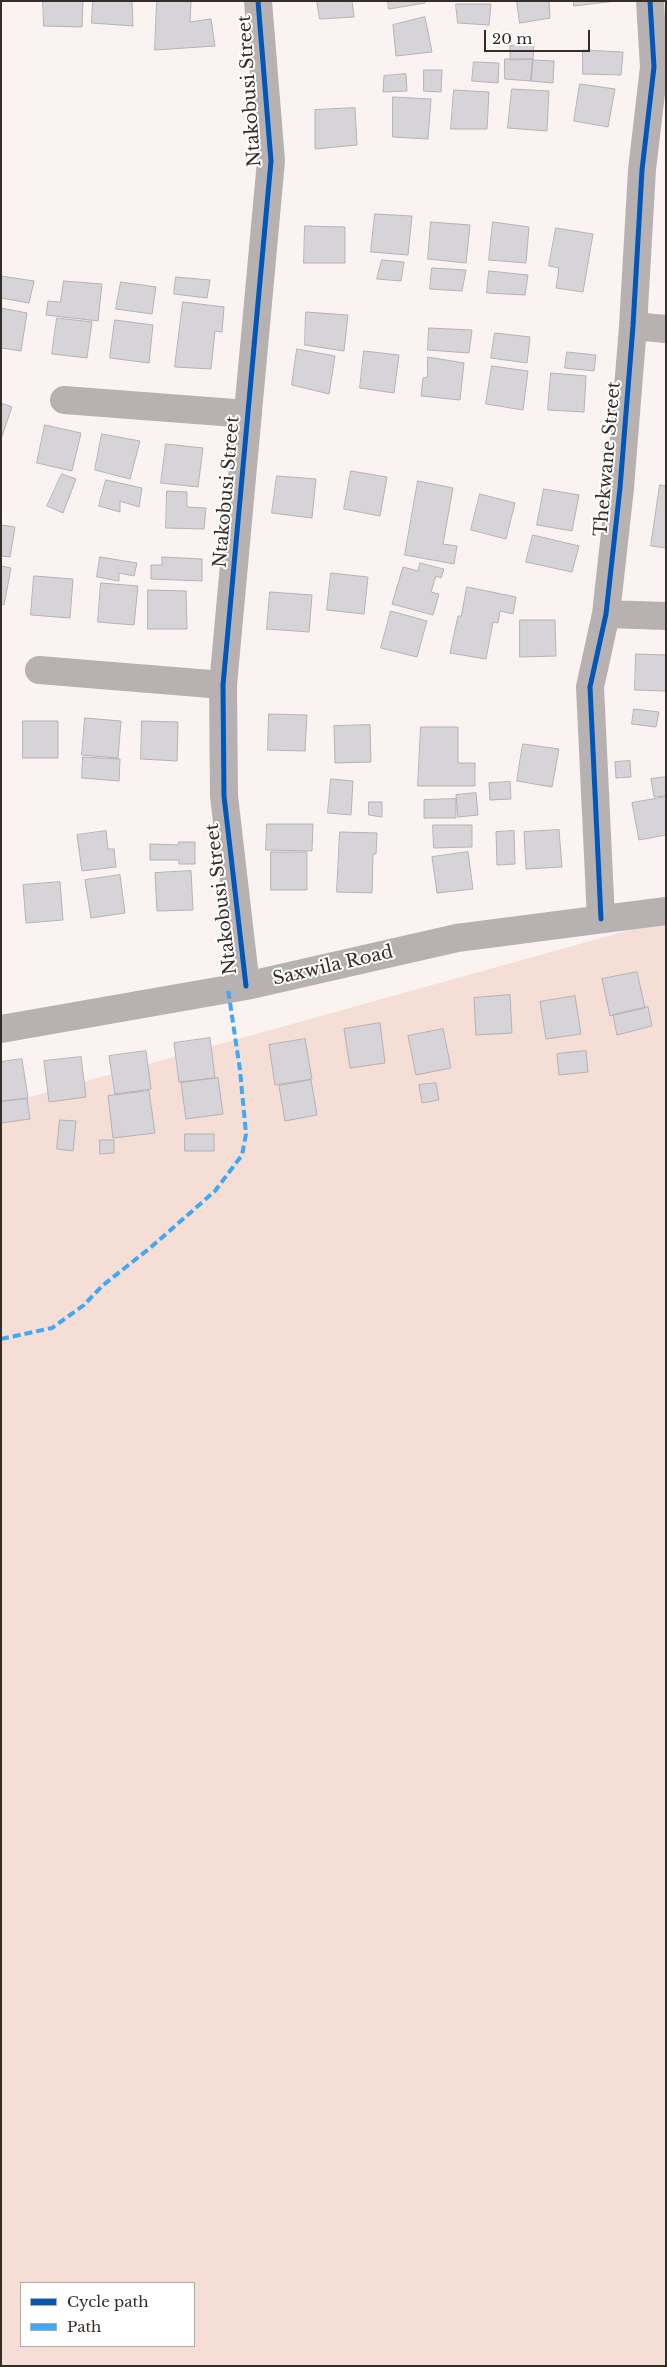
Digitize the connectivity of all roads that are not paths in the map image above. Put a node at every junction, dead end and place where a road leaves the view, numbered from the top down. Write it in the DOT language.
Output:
graph roads {
  1 [pos="258,1"];
  2 [pos="650,1"];
  3 [pos="633,326"];
  4 [pos="666,329"];
  5 [pos="64,400"];
  6 [pos="248,414"];
  7 [pos="606,614"];
  8 [pos="666,616"];
  9 [pos="39,670"];
  10 [pos="223,685"];
  11 [pos="666,911"];
  12 [pos="601,919"];
  13 [pos="246,986"];
  14 [pos="1,1028"];
  1 -- 6 [label="street, Ntakobusi Street"];
  2 -- 3 [label="street, Thekwane Street"];
  3 -- 4 [label="street"];
  3 -- 7 [label="street, Thekwane Street"];
  5 -- 6 [label="street"];
  6 -- 10 [label="street, Ntakobusi Street"];
  7 -- 8 [label="street"];
  7 -- 12 [label="street, Thekwane Street"];
  9 -- 10 [label="street"];
  10 -- 13 [label="street, Ntakobusi Street"];
  11 -- 12 [label="street, Saxwila Road"];
  12 -- 13 [label="street, Saxwila Road"];
  13 -- 14 [label="street, Saxwila Road"];
}
